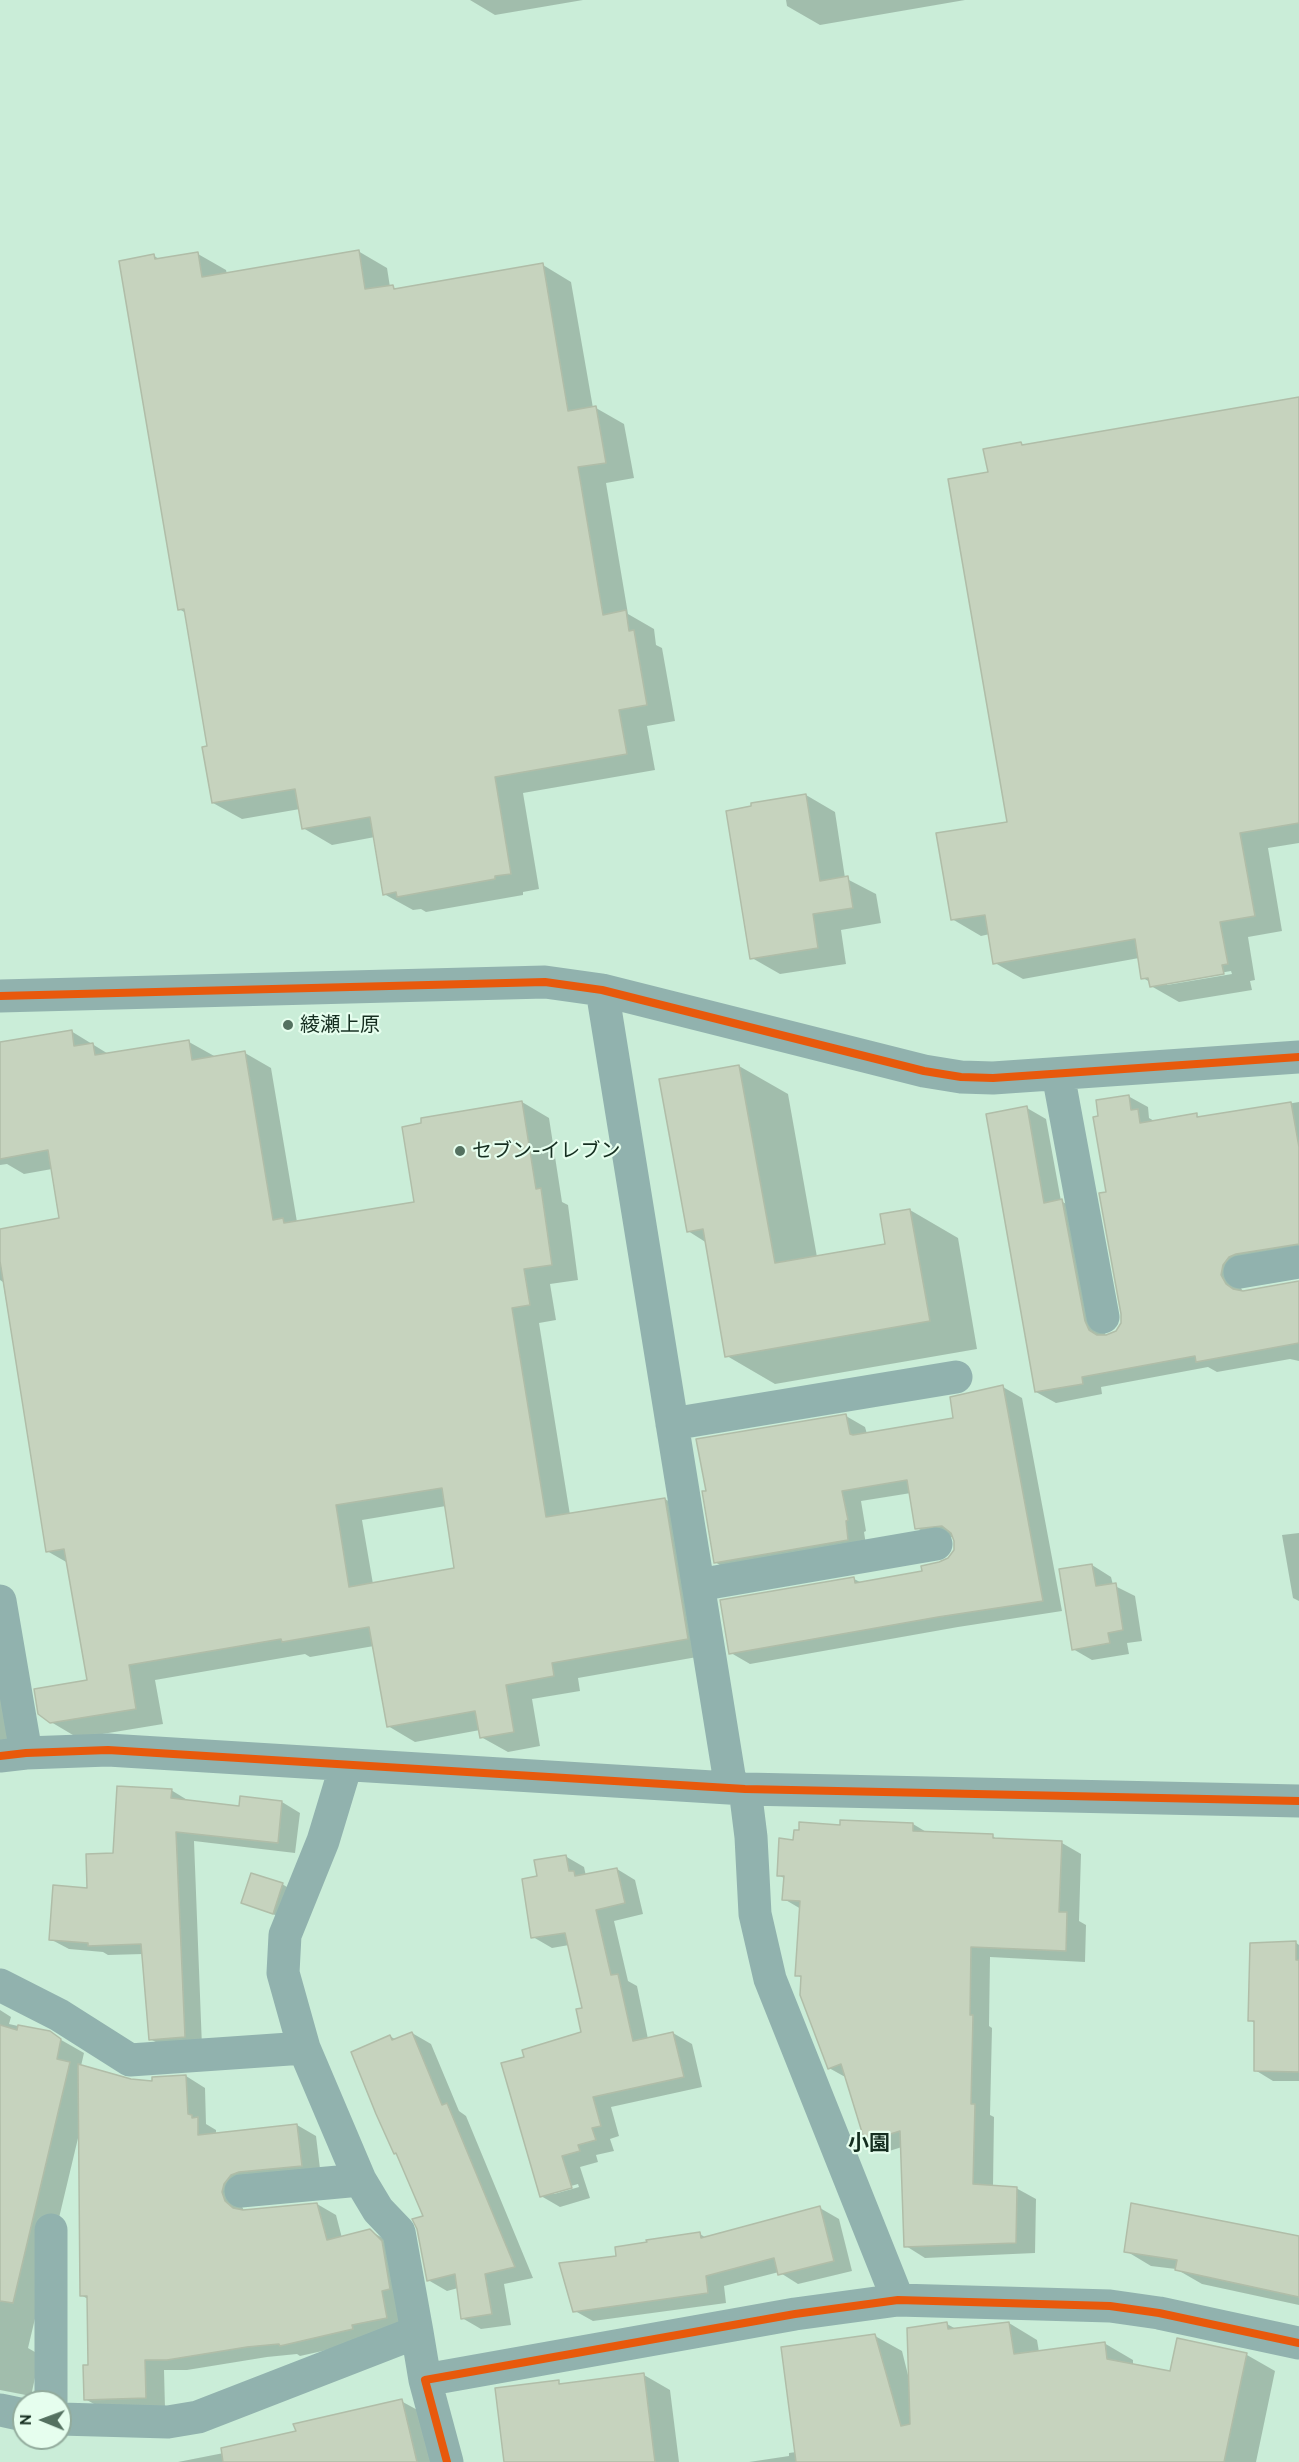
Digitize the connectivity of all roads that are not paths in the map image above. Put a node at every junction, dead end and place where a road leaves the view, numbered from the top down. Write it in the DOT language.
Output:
graph roads {
  1 [pos="602,990"];
  2 [pos="0,996"];
  3 [pos="1299,1058"];
  4 [pos="1058,1074"];
  5 [pos="1299,1262"];
  6 [pos="1240,1272"];
  7 [pos="1103,1317"];
  8 [pos="956,1377"];
  9 [pos="672,1424"];
  10 [pos="936,1544"];
  11 [pos="698,1585"];
  12 [pos="0,1601"];
  13 [pos="13,1754"];
  14 [pos="346,1766"];
  15 [pos="738,1789"];
  16 [pos="1299,1801"];
  17 [pos="0,1985"];
  18 [pos="304,2048"];
  19 [pos="360,2180"];
  20 [pos="241,2191"];
  21 [pos="51,2230"];
  22 [pos="898,2300"];
  23 [pos="417,2332"];
  24 [pos="1299,2343"];
  25 [pos="425,2380"];
  26 [pos="51,2390"];
  27 [pos="72,2419"];
  28 [pos="447,2462"];
  1 -- 2 [label="street"];
  1 -- 4 [label="street"];
  1 -- 9 [label="street"];
  3 -- 4 [label="street"];
  4 -- 7 [label="street"];
  5 -- 6 [label="street"];
  8 -- 9 [label="street"];
  9 -- 11 [label="street"];
  10 -- 11 [label="street"];
  11 -- 15 [label="street"];
  12 -- 13 [label="street"];
  13 -- 14 [label="street"];
  14 -- 15 [label="street"];
  14 -- 18 [label="street"];
  15 -- 16 [label="street"];
  15 -- 22 [label="street"];
  17 -- 18 [label="street"];
  18 -- 19 [label="street"];
  19 -- 20 [label="street"];
  19 -- 23 [label="street"];
  21 -- 26 [label="street"];
  22 -- 24 [label="street"];
  22 -- 25 [label="street"];
  23 -- 25 [label="street"];
  23 -- 27 [label="street"];
  25 -- 28 [label="street"];
}
